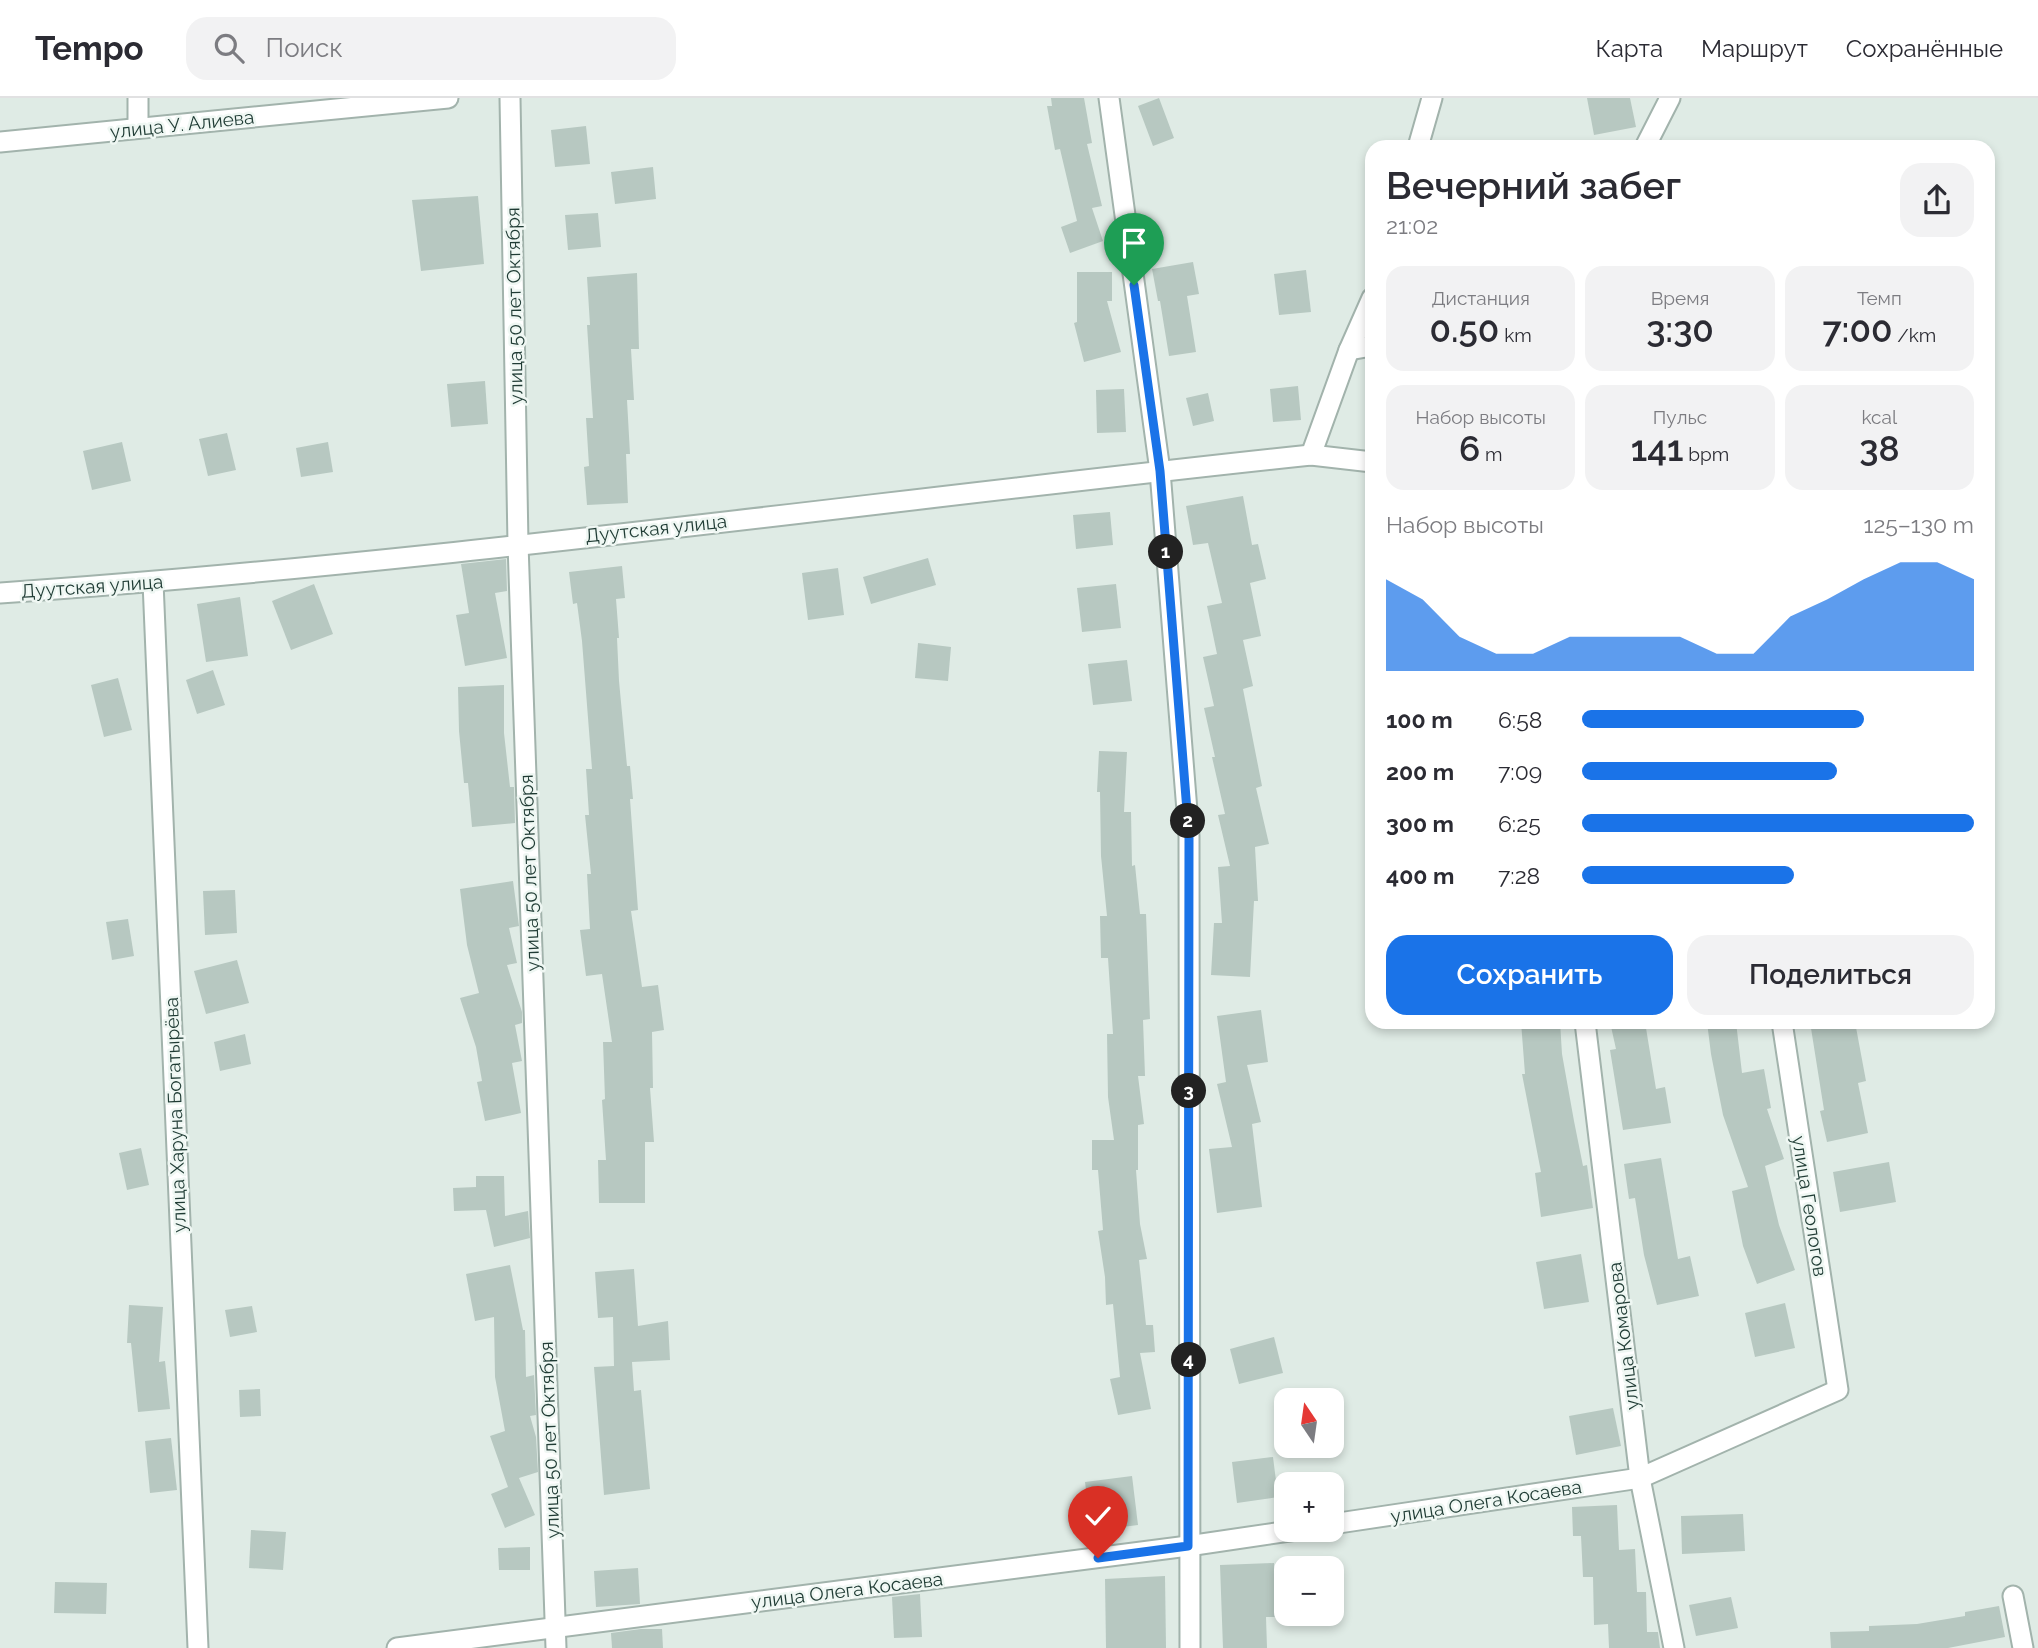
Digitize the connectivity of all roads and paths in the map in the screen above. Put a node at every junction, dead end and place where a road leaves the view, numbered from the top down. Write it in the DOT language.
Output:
graph roads {
  1 [pos="138,98"];
  2 [pos="448,98"];
  3 [pos="510,98"];
  4 [pos="1109,98"];
  5 [pos="1432,98"];
  6 [pos="1670,98"];
  7 [pos="138,128"];
  8 [pos="1420,140"];
  9 [pos="1649,140"];
  10 [pos="0,142"];
  11 [pos="1365,314"];
  12 [pos="1365,347"];
  13 [pos="1349,350"];
  14 [pos="1311,455"];
  15 [pos="1365,461"];
  16 [pos="1160,471"];
  17 [pos="518,544"];
  18 [pos="153,582"];
  19 [pos="0,593"];
  20 [pos="1586,1029"];
  21 [pos="1783,1029"];
  22 [pos="1838,1390"];
  23 [pos="1640,1478"];
  24 [pos="1344,1522"];
  25 [pos="1274,1533"];
  26 [pos="1188,1546"];
  27 [pos="2013,1596"];
  28 [pos="556,1638"];
  29 [pos="198,1648"];
  30 [pos="397,1648"];
  31 [pos="1190,1648"];
  32 [pos="1674,1648"];
  33 [pos="2023,1648"];
  1 -- 7 [label="street"];
  2 -- 7 [label="street, улица У. Алиева"];
  3 -- 17 [label="street, улица 50 лет Октября"];
  4 -- 16 [label="street"];
  5 -- 8 [label="street"];
  6 -- 9 [label="street"];
  7 -- 10 [label="street, улица У. Алиева"];
  11 -- 13 [label="street"];
  12 -- 13 [label="street"];
  13 -- 14 [label="street"];
  14 -- 15 [label="street"];
  14 -- 16 [label="street, Дуутская улица"];
  16 -- 17 [label="street, Дуутская улица"];
  16 -- 26 [label="street"];
  17 -- 18 [label="street, Дуутская улица"];
  17 -- 28 [label="street, улица 50 лет Октября"];
  18 -- 19 [label="street, Дуутская улица"];
  18 -- 29 [label="street, улица Харуна Богатырёва"];
  20 -- 23 [label="street, улица Комарова"];
  21 -- 22 [label="street, улица Геологов"];
  22 -- 23 [label="street, улица Олега Косаева"];
  23 -- 24 [label="street, улица Олега Косаева"];
  23 -- 32 [label="street, улица Комарова"];
  25 -- 26 [label="street, улица Олега Косаева"];
  26 -- 28 [label="street, улица Олега Косаева"];
  26 -- 31 [label="street"];
  27 -- 33 [label="street"];
  28 -- 30 [label="street, улица Олега Косаева"];
}
